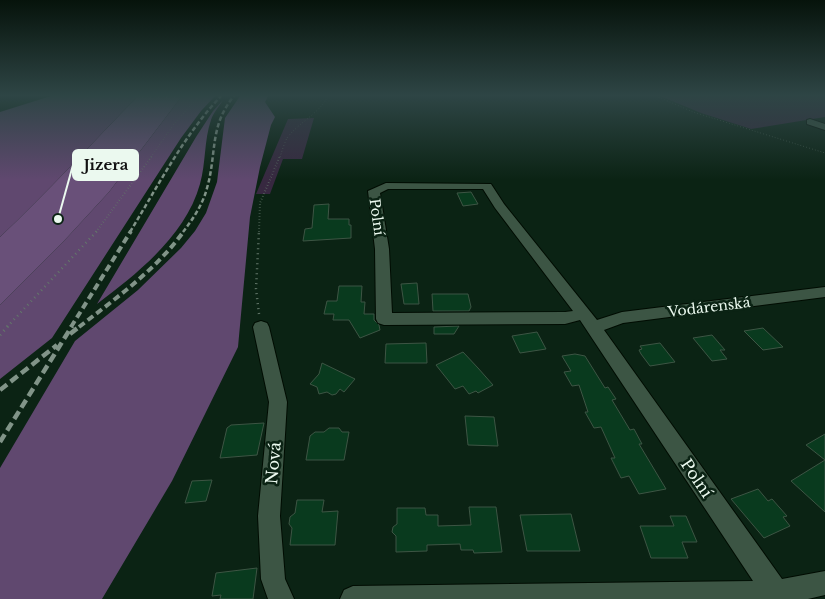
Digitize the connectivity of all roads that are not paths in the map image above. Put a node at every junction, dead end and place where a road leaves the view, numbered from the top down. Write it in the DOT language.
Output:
graph roads {
  1 [pos="825,292"];
  2 [pos="589,321"];
  3 [pos="261,327"];
  4 [pos="825,583"];
  5 [pos="776,593"];
  6 [pos="280,599"];
  7 [pos="353,599"];
  1 -- 2 [label="street, Vodárenská"];
  2 -- 2 [label="street, Polní"];
  2 -- 5 [label="street, Polní"];
  3 -- 6 [label="street, Nová"];
  4 -- 5 [label="street"];
  5 -- 7 [label="street"];
}
